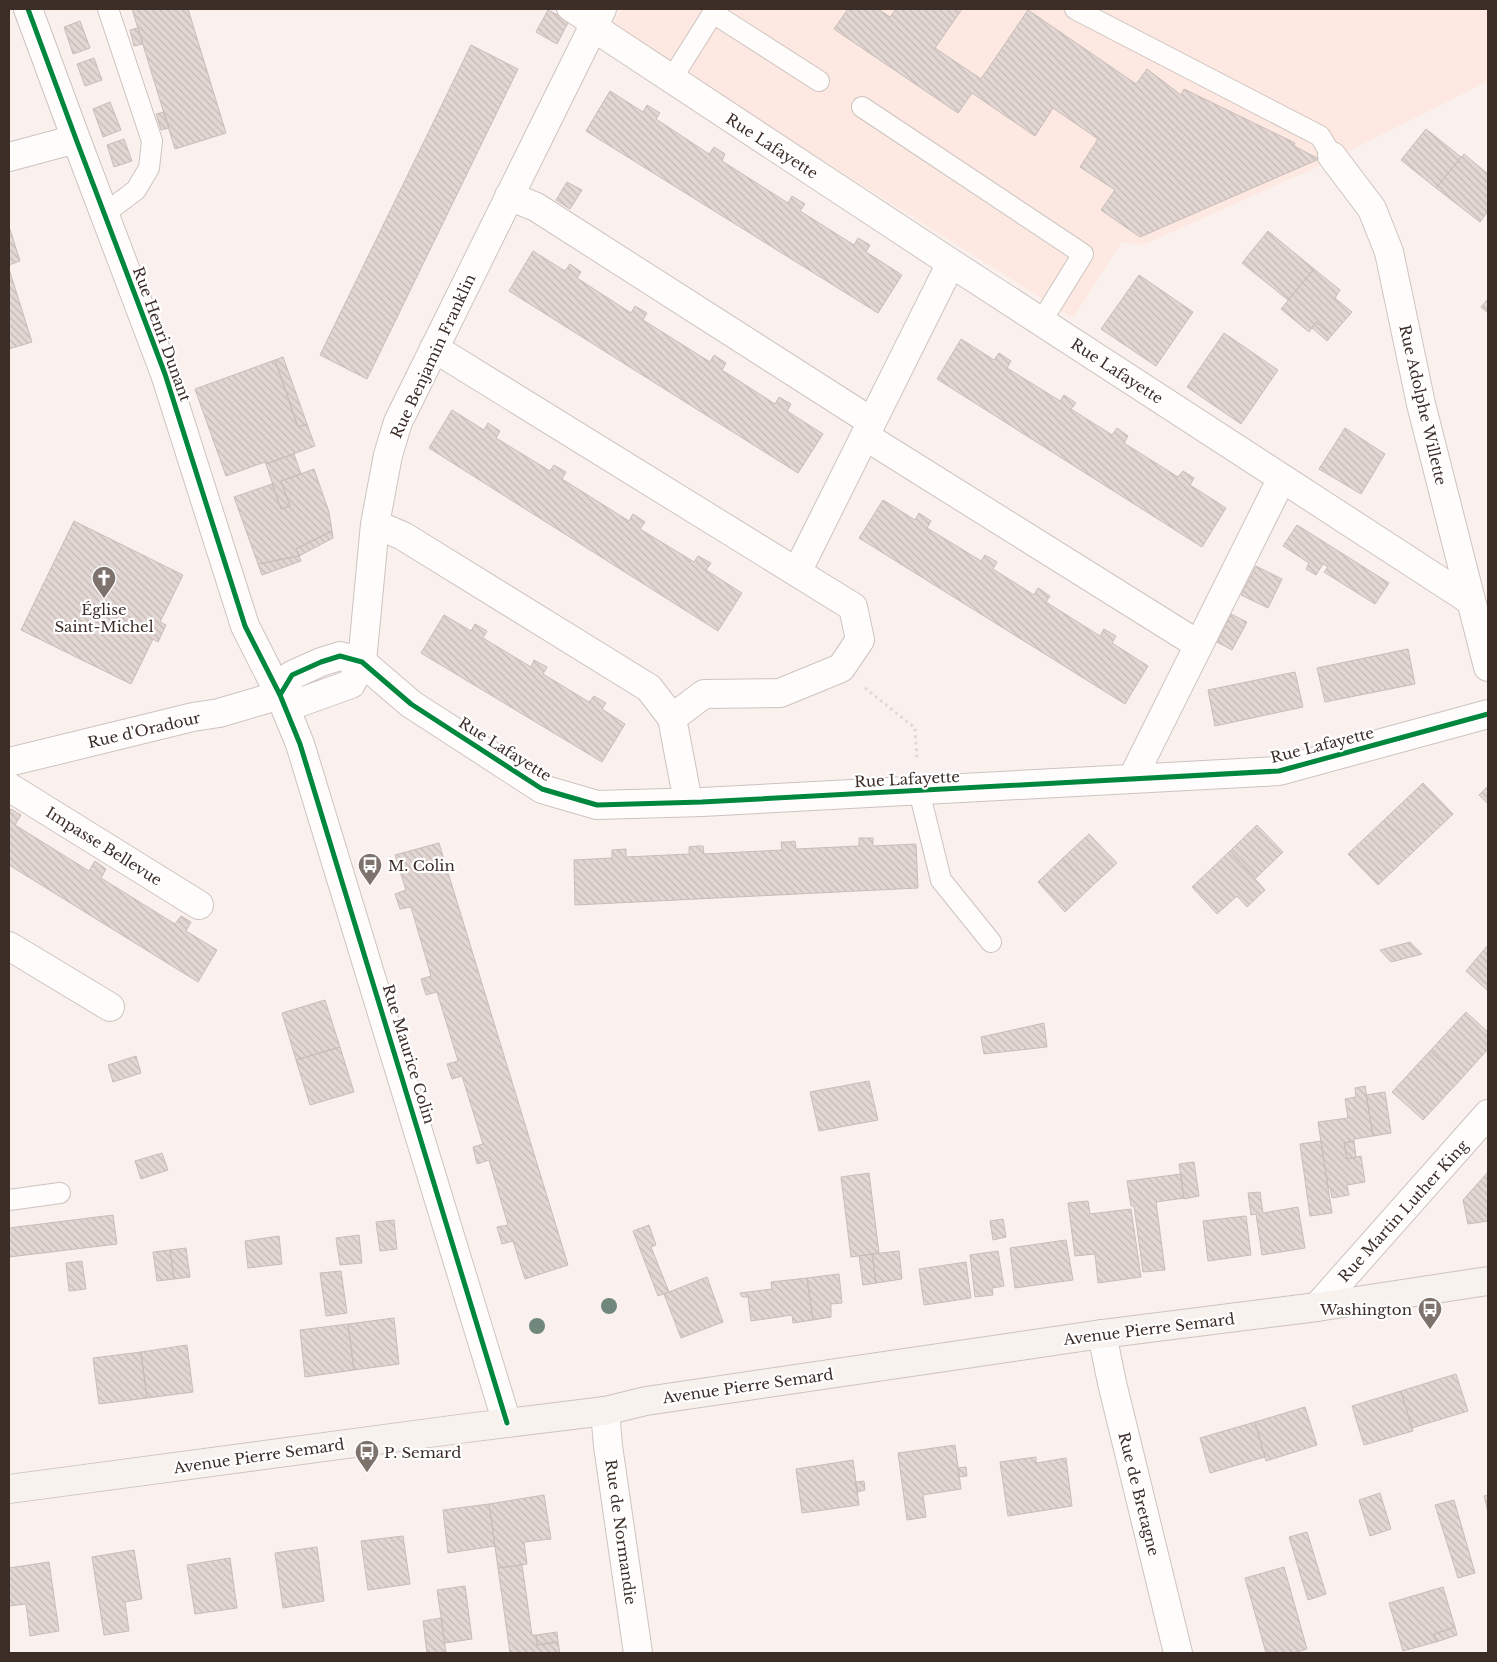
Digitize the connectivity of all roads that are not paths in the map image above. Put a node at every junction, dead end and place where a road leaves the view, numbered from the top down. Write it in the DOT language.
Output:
graph roads {
  1 [pos="28,9"];
  2 [pos="108,9"];
  3 [pos="566,9"];
  4 [pos="1075,9"];
  5 [pos="710,11"];
  6 [pos="598,18"];
  7 [pos="672,80"];
  8 [pos="819,81"];
  9 [pos="862,107"];
  10 [pos="76,139"];
  11 [pos="1332,156"];
  12 [pos="9,157"];
  13 [pos="509,196"];
  14 [pos="104,214"];
  15 [pos="951,263"];
  16 [pos="1041,322"];
  17 [pos="434,348"];
  18 [pos="868,429"];
  19 [pos="1282,478"];
  20 [pos="375,524"];
  21 [pos="797,572"];
  22 [pos="1471,601"];
  23 [pos="1199,645"];
  24 [pos="362,662"];
  25 [pos="1488,667"];
  26 [pos="280,695"];
  27 [pos="1488,714"];
  28 [pos="672,718"];
  29 [pos="9,762"];
  30 [pos="1132,780"];
  31 [pos="9,787"];
  32 [pos="919,791"];
  33 [pos="688,802"];
  34 [pos="199,905"];
  35 [pos="991,942"];
  36 [pos="9,946"];
  37 [pos="110,1007"];
  38 [pos="1488,1114"];
  39 [pos="60,1193"];
  40 [pos="9,1200"];
  41 [pos="1488,1281"];
  42 [pos="1317,1307"];
  43 [pos="1102,1334"];
  44 [pos="605,1411"];
  45 [pos="507,1423"];
  46 [pos="9,1489"];
  47 [pos="638,1653"];
  48 [pos="1178,1653"];
  1 -- 10 [label="street, Rue Henri Dunant"];
  2 -- 14 [label="lane"];
  3 -- 6 [label="lane"];
  4 -- 11 [label="lane"];
  5 -- 7 [label="lane"];
  5 -- 8 [label="lane"];
  6 -- 7 [label="street, Rue Lafayette"];
  6 -- 13 [label="street, Rue Benjamin Franklin"];
  7 -- 15 [label="street, Rue Lafayette"];
  9 -- 16 [label="lane"];
  10 -- 12 [label="street"];
  10 -- 14 [label="street, Rue Henri Dunant"];
  11 -- 22 [label="street, Rue Adolphe Willette"];
  13 -- 17 [label="street, Rue Benjamin Franklin"];
  13 -- 18 [label="street"];
  14 -- 26 [label="street, Rue Henri Dunant"];
  15 -- 16 [label="street, Rue Lafayette"];
  15 -- 18 [label="street"];
  16 -- 19 [label="street, Rue Lafayette"];
  17 -- 20 [label="street, Rue Benjamin Franklin"];
  17 -- 21 [label="street"];
  18 -- 21 [label="street"];
  18 -- 23 [label="street"];
  19 -- 22 [label="street, Rue Lafayette"];
  19 -- 23 [label="street"];
  20 -- 24 [label="street, Rue Benjamin Franklin"];
  20 -- 28 [label="street"];
  21 -- 28 [label="street"];
  22 -- 25 [label="street, Rue Adolphe Willette"];
  23 -- 30 [label="street"];
  24 -- 26 [label="street"];
  24 -- 33 [label="street, Rue Lafayette"];
  26 -- 29 [label="street, Rue d'Oradour"];
  26 -- 45 [label="street, Rue Maurice Colin"];
  27 -- 30 [label="street, Rue Lafayette"];
  28 -- 33 [label="street"];
  30 -- 32 [label="street, Rue Lafayette"];
  31 -- 34 [label="street, Impasse Bellevue"];
  32 -- 33 [label="street, Rue Lafayette"];
  32 -- 35 [label="lane"];
  36 -- 37 [label="street"];
  38 -- 42 [label="street, Rue Martin Luther King"];
  39 -- 40 [label="lane"];
  41 -- 42 [label="main road, Avenue Pierre Semard"];
  42 -- 43 [label="main road, Avenue Pierre Semard"];
  43 -- 44 [label="main road, Avenue Pierre Semard"];
  43 -- 48 [label="street, Rue de Bretagne"];
  44 -- 45 [label="main road, Avenue Pierre Semard"];
  44 -- 47 [label="street, Rue de Normandie"];
  45 -- 46 [label="main road, Avenue Pierre Semard"];
}
